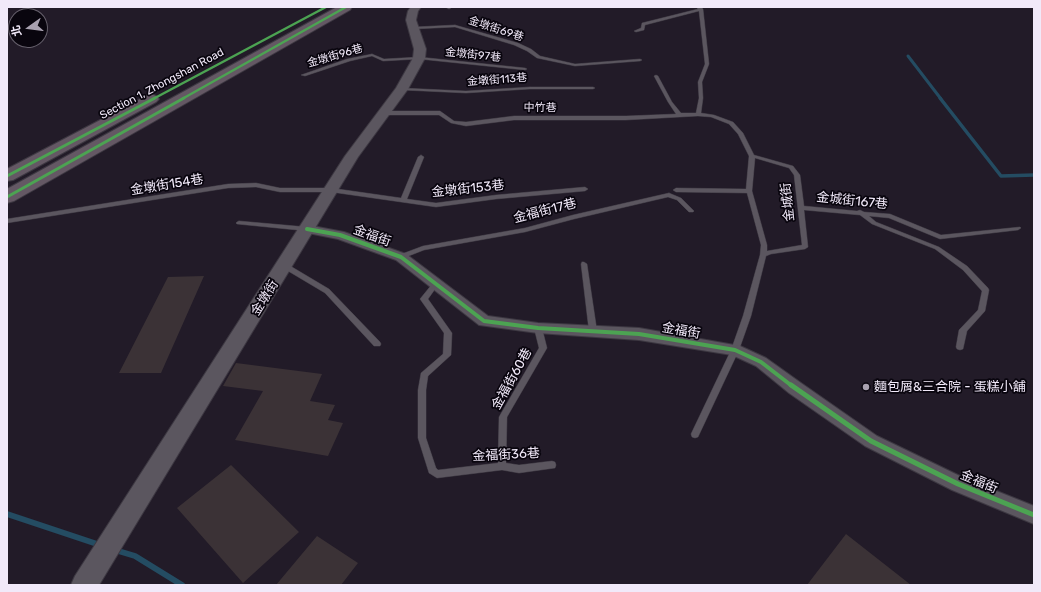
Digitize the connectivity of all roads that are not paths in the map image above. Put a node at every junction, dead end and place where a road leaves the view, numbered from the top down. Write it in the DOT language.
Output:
graph roads {
  1 [pos="326,7"];
  2 [pos="346,7"];
  3 [pos="416,7"];
  4 [pos="700,8"];
  5 [pos="414,28"];
  6 [pos="636,31"];
  7 [pos="419,58"];
  8 [pos="640,60"];
  9 [pos="525,69"];
  10 [pos="303,75"];
  11 [pos="656,76"];
  12 [pos="593,88"];
  13 [pos="402,89"];
  14 [pos="385,113"];
  15 [pos="698,114"];
  16 [pos="680,115"];
  17 [pos="752,156"];
  18 [pos="421,157"];
  19 [pos="7,176"];
  20 [pos="585,189"];
  21 [pos="331,190"];
  22 [pos="676,190"];
  23 [pos="749,191"];
  24 [pos="7,197"];
  25 [pos="403,201"];
  26 [pos="800,208"];
  27 [pos="691,211"];
  28 [pos="859,212"];
  29 [pos="7,221"];
  30 [pos="239,223"];
  31 [pos="1018,228"];
  32 [pos="307,229"];
  33 [pos="763,255"];
  34 [pos="401,257"];
  35 [pos="584,264"];
  36 [pos="285,266"];
  37 [pos="435,285"];
  38 [pos="538,328"];
  39 [pos="593,331"];
  40 [pos="377,344"];
  41 [pos="960,347"];
  42 [pos="735,350"];
  43 [pos="696,434"];
  44 [pos="552,465"];
  45 [pos="502,466"];
  46 [pos="1034,515"];
  47 [pos="96,566"];
  1 -- 19 [label="main road, Section 1, Zhongshan Road"];
  2 -- 24 [label="main road, Section 1, Zhongshan Road"];
  3 -- 5 [label="street"];
  4 -- 6 [label="lane"];
  4 -- 15 [label="lane"];
  5 -- 7 [label="street"];
  5 -- 8 [label="lane, 金墩街69巷"];
  7 -- 9 [label="lane, 金墩街97巷"];
  7 -- 10 [label="lane, 金墩街96巷"];
  7 -- 13 [label="street, 金墩街"];
  11 -- 16 [label="lane"];
  12 -- 13 [label="lane, 金墩街113巷"];
  13 -- 14 [label="street, 金墩街"];
  14 -- 16 [label="lane, 中竹巷"];
  14 -- 21 [label="street, 金墩街"];
  15 -- 16 [label="lane, 中竹巷"];
  15 -- 17 [label="lane"];
  17 -- 23 [label="lane"];
  17 -- 26 [label="lane, 金城街"];
  18 -- 25 [label="lane"];
  20 -- 25 [label="lane, 金墩街153巷"];
  21 -- 25 [label="lane, 金墩街153巷"];
  21 -- 29 [label="lane, 金墩街154巷"];
  21 -- 32 [label="street, 金墩街"];
  22 -- 23 [label="lane"];
  23 -- 33 [label="lane"];
  26 -- 28 [label="lane, 金城街167巷"];
  26 -- 33 [label="lane, 金城街"];
  27 -- 34 [label="lane, 金福街17巷"];
  28 -- 31 [label="lane, 金城街167巷"];
  28 -- 41 [label="lane"];
  30 -- 32 [label="lane"];
  32 -- 34 [label="street, 金福街"];
  32 -- 36 [label="street, 金墩街"];
  33 -- 42 [label="lane"];
  34 -- 37 [label="street, 金福街"];
  35 -- 39 [label="lane"];
  36 -- 40 [label="lane"];
  36 -- 47 [label="street, 金墩街"];
  37 -- 38 [label="street, 金福街"];
  37 -- 45 [label="lane, 金福街36巷"];
  38 -- 39 [label="street, 金福街"];
  38 -- 45 [label="lane, 金福街60巷"];
  39 -- 42 [label="street, 金福街"];
  42 -- 43 [label="lane"];
  42 -- 46 [label="street, 金福街"];
  44 -- 45 [label="lane, 金福街36巷"];
}
